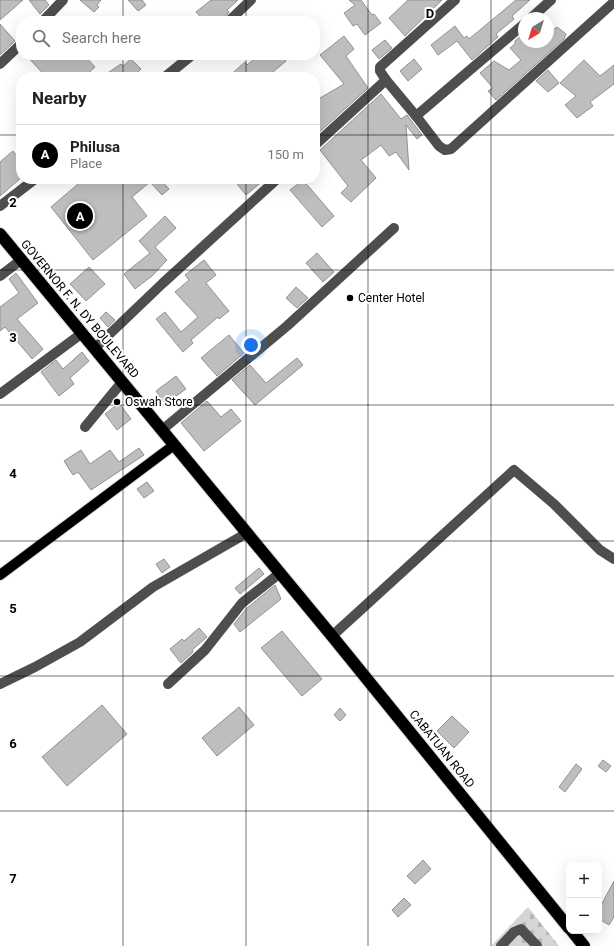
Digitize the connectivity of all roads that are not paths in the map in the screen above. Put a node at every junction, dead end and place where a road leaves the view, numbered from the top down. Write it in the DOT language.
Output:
graph roads {
  1 [pos="64,0"];
  2 [pos="251,0"];
  3 [pos="455,0"];
  4 [pos="551,0"];
  5 [pos="614,2"];
  6 [pos="538,12"];
  7 [pos="48,16"];
  8 [pos="234,16"];
  9 [pos="518,29"];
  10 [pos="16,49"];
  11 [pos="186,60"];
  12 [pos="0,64"];
  13 [pos="171,72"];
  14 [pos="386,80"];
  15 [pos="416,116"];
  16 [pos="320,140"];
  17 [pos="29,184"];
  18 [pos="271,184"];
  19 [pos="0,206"];
  20 [pos="394,228"];
  21 [pos="0,234"];
  22 [pos="21,260"];
  23 [pos="0,276"];
  24 [pos="81,334"];
  25 [pos="95,348"];
  26 [pos="122,382"];
  27 [pos="0,394"];
  28 [pos="84,427"];
  29 [pos="162,430"];
  30 [pos="174,445"];
  31 [pos="247,533"];
  32 [pos="614,559"];
  33 [pos="280,573"];
  34 [pos="0,575"];
  35 [pos="292,588"];
  36 [pos="332,636"];
  37 [pos="0,684"];
  38 [pos="168,684"];
  39 [pos="566,924"];
  40 [pos="574,934"];
  41 [pos="501,946"];
  42 [pos="537,946"];
  43 [pos="584,946"];
  1 -- 7 [label="street"];
  2 -- 8 [label="street"];
  3 -- 14 [label="street"];
  4 -- 6 [label="street"];
  5 -- 15 [label="street"];
  9 -- 15 [label="street"];
  10 -- 12 [label="street"];
  11 -- 13 [label="street"];
  14 -- 15 [label="street"];
  14 -- 16 [label="street"];
  17 -- 19 [label="street"];
  18 -- 25 [label="street"];
  20 -- 29 [label="street"];
  21 -- 22 [label="highway, GOVERNOR F. N. DY BOULEVARD"];
  22 -- 23 [label="street"];
  22 -- 24 [label="highway, GOVERNOR F. N. DY BOULEVARD"];
  24 -- 25 [label="highway, GOVERNOR F. N. DY BOULEVARD"];
  24 -- 27 [label="street"];
  25 -- 26 [label="highway, GOVERNOR F. N. DY BOULEVARD"];
  26 -- 28 [label="street"];
  26 -- 29 [label="highway, GOVERNOR F. N. DY BOULEVARD"];
  29 -- 30 [label="highway, GOVERNOR F. N. DY BOULEVARD"];
  30 -- 31 [label="highway, GOVERNOR F. N. DY BOULEVARD"];
  30 -- 34 [label="main road"];
  31 -- 33 [label="highway, GOVERNOR F. N. DY BOULEVARD"];
  31 -- 37 [label="street"];
  32 -- 36 [label="street"];
  33 -- 35 [label="highway, GOVERNOR F. N. DY BOULEVARD"];
  33 -- 38 [label="street"];
  35 -- 36 [label="highway, CABATUAN ROAD"];
  36 -- 39 [label="highway, CABATUAN ROAD"];
  40 -- 43 [label="highway"];
  41 -- 42 [label="street"];
}
